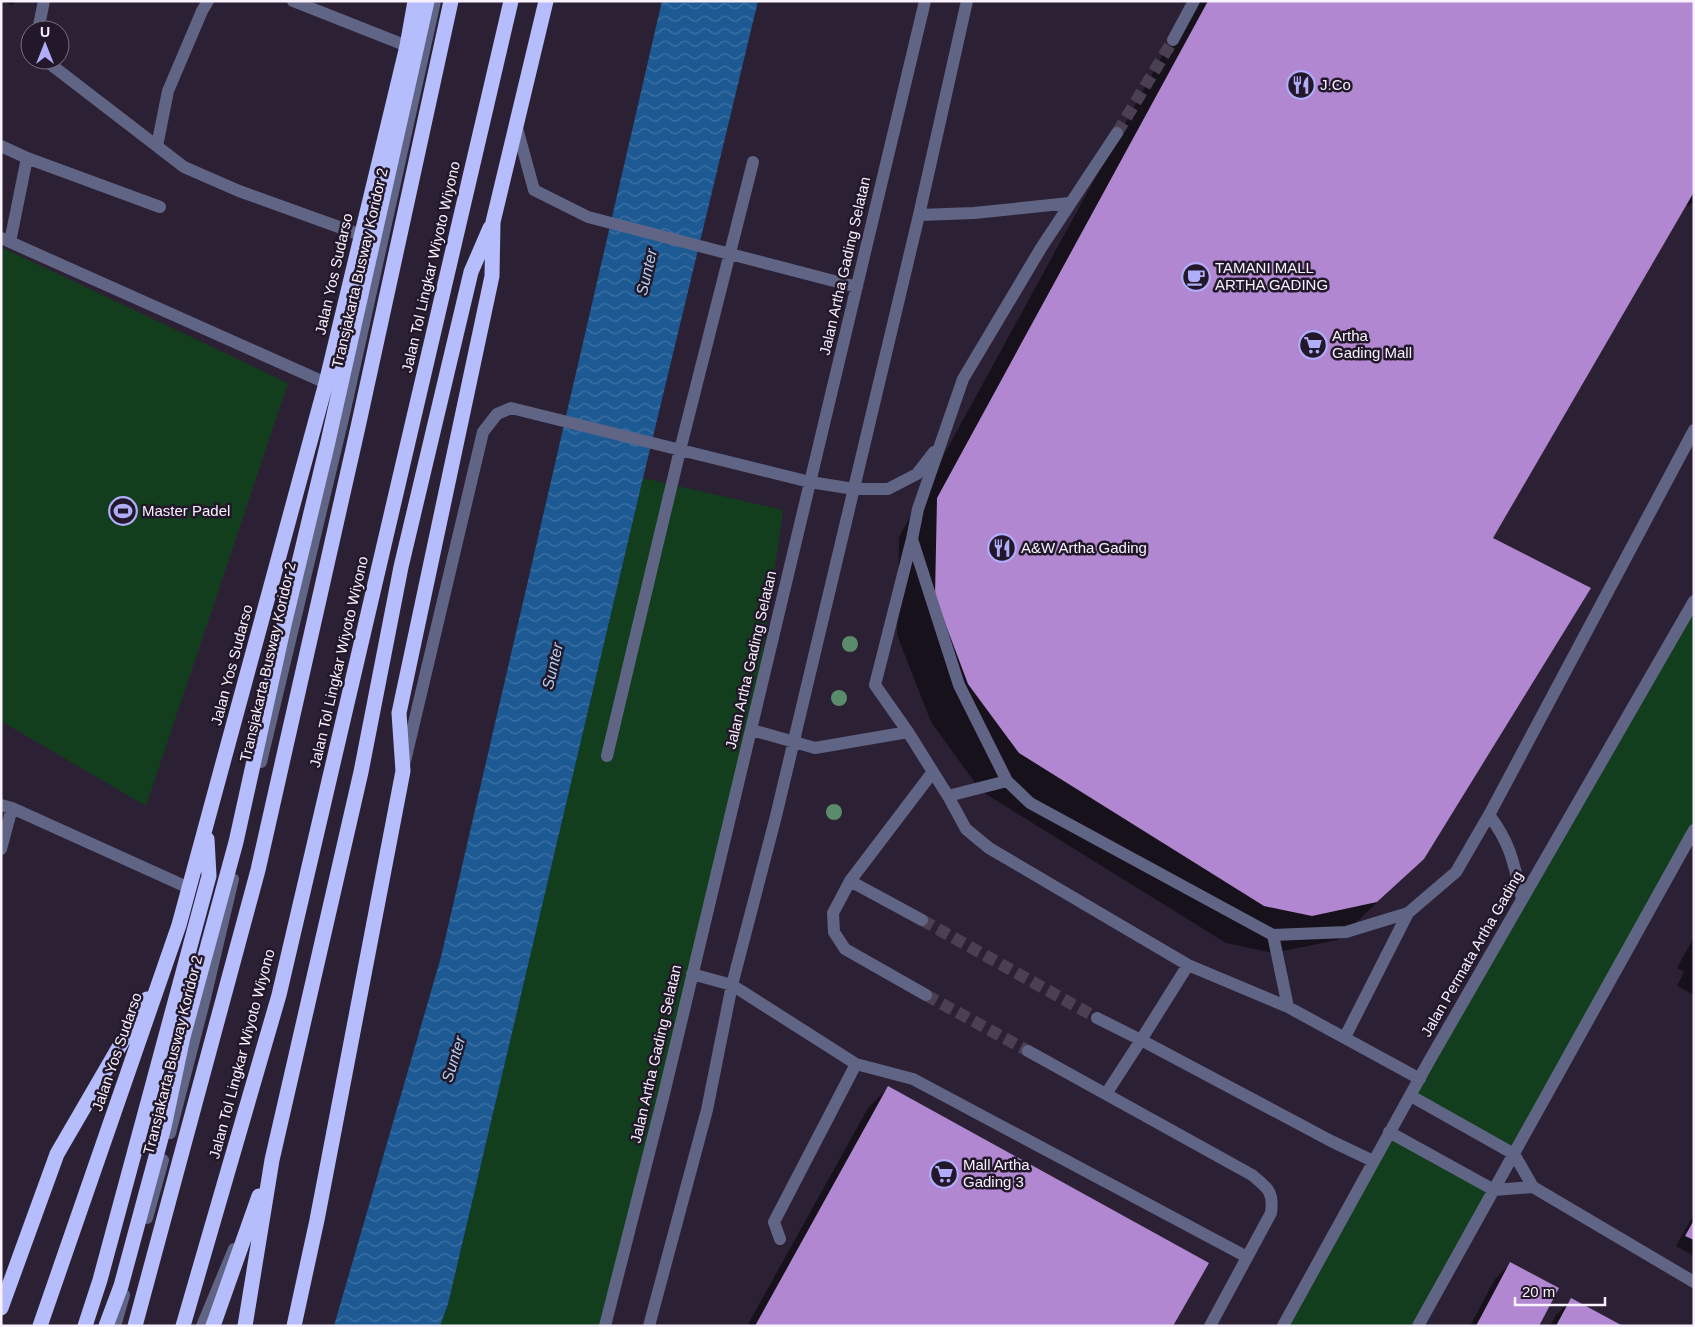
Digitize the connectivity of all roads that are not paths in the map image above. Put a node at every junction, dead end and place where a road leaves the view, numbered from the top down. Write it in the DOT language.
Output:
graph roads {
  1 [pos="44,1"];
  2 [pos="208,1"];
  3 [pos="293,1"];
  4 [pos="415,1"];
  5 [pos="427,1"];
  6 [pos="435,1"];
  7 [pos="451,1"];
  8 [pos="511,1"];
  9 [pos="546,1"];
  10 [pos="925,1"];
  11 [pos="968,1"];
  12 [pos="1194,1"];
  13 [pos="40,20"];
  14 [pos="1173,40"];
  15 [pos="407,46"];
  16 [pos="58,70"];
  17 [pos="517,128"];
  18 [pos="1117,133"];
  19 [pos="1,146"];
  20 [pos="157,146"];
  21 [pos="27,158"];
  22 [pos="753,162"];
  23 [pos="1070,203"];
  24 [pos="160,208"];
  25 [pos="919,215"];
  26 [pos="493,222"];
  27 [pos="361,235"];
  28 [pos="5,240"];
  29 [pos="730,254"];
  30 [pos="856,287"];
  31 [pos="326,383"];
  32 [pos="1694,430"];
  33 [pos="940,445"];
  34 [pos="674,449"];
  35 [pos="810,482"];
  36 [pos="854,489"];
  37 [pos="912,539"];
  38 [pos="1694,601"];
  39 [pos="752,730"];
  40 [pos="908,732"];
  41 [pos="793,741"];
  42 [pos="607,756"];
  43 [pos="403,771"];
  44 [pos="932,773"];
  45 [pos="1007,781"];
  46 [pos="948,796"];
  47 [pos="7,806"];
  48 [pos="1489,815"];
  49 [pos="206,826"];
  50 [pos="1694,830"];
  51 [pos="1,849"];
  52 [pos="850,880"];
  53 [pos="189,888"];
  54 [pos="1522,899"];
  55 [pos="1408,913"];
  56 [pos="922,920"];
  57 [pos="1273,935"];
  58 [pos="1188,965"];
  59 [pos="164,968"];
  60 [pos="692,974"];
  61 [pos="732,986"];
  62 [pos="926,995"];
  63 [pos="1288,1007"];
  64 [pos="1098,1018"];
  65 [pos="1345,1037"];
  66 [pos="1141,1040"];
  67 [pos="1028,1051"];
  68 [pos="856,1064"];
  69 [pos="1420,1080"];
  70 [pos="1106,1094"];
  71 [pos="1411,1096"];
  72 [pos="1389,1132"];
  73 [pos="1514,1154"];
  74 [pos="272,1160"];
  75 [pos="1373,1161"];
  76 [pos="1533,1187"];
  77 [pos="1494,1190"];
  78 [pos="780,1239"];
  79 [pos="1247,1257"];
  80 [pos="1694,1282"];
  81 [pos="2,1305"];
  82 [pos="40,1326"];
  83 [pos="85,1326"];
  84 [pos="106,1326"];
  85 [pos="115,1326"];
  86 [pos="135,1326"];
  87 [pos="183,1326"];
  88 [pos="202,1326"];
  89 [pos="213,1326"];
  90 [pos="245,1326"];
  91 [pos="294,1326"];
  92 [pos="605,1326"];
  93 [pos="649,1326"];
  94 [pos="1210,1326"];
  95 [pos="1283,1326"];
  96 [pos="1418,1326"];
  1 -- 13 [label="street"];
  2 -- 20 [label="street"];
  3 -- 15 [label="street"];
  4 -- 15 [label="highway, Jalan Yos Sudarso"];
  5 -- 84 [label="highway, Jalan Yos Sudarso"];
  6 -- 85 [label="street, Transjakarta Busway Koridor 2"];
  7 -- 86 [label="highway"];
  8 -- 87 [label="highway, Jalan Tol Lingkar Wiyoto Wiyono"];
  9 -- 17 [label="highway"];
  10 -- 30 [label="street, Jalan Artha Gading Selatan"];
  11 -- 25 [label="street"];
  12 -- 14 [label="street"];
  15 -- 27 [label="highway, Jalan Yos Sudarso"];
  16 -- 20 [label="street"];
  17 -- 26 [label="highway"];
  17 -- 29 [label="street"];
  18 -- 23 [label="street"];
  19 -- 21 [label="street"];
  20 -- 27 [label="street"];
  21 -- 24 [label="street"];
  21 -- 28 [label="street"];
  22 -- 29 [label="street"];
  23 -- 25 [label="street"];
  23 -- 33 [label="street"];
  25 -- 36 [label="street"];
  26 -- 43 [label="highway"];
  26 -- 74 [label="highway"];
  27 -- 31 [label="highway, Jalan Yos Sudarso"];
  28 -- 31 [label="street"];
  29 -- 30 [label="street"];
  29 -- 34 [label="street"];
  30 -- 35 [label="street, Jalan Artha Gading Selatan"];
  31 -- 49 [label="highway, Jalan Yos Sudarso"];
  32 -- 48 [label="street"];
  33 -- 36 [label="street"];
  33 -- 37 [label="street"];
  34 -- 35 [label="street"];
  34 -- 42 [label="street"];
  34 -- 43 [label="street"];
  35 -- 36 [label="street"];
  35 -- 39 [label="street, Jalan Artha Gading Selatan"];
  36 -- 41 [label="street"];
  37 -- 40 [label="street"];
  37 -- 45 [label="street"];
  38 -- 54 [label="street, Jalan Permata Artha Gading"];
  39 -- 41 [label="street"];
  39 -- 60 [label="street, Jalan Artha Gading Selatan"];
  40 -- 41 [label="street"];
  40 -- 44 [label="street"];
  41 -- 61 [label="street"];
  43 -- 91 [label="highway"];
  44 -- 46 [label="street"];
  44 -- 52 [label="street"];
  45 -- 46 [label="street"];
  45 -- 57 [label="street"];
  46 -- 58 [label="street"];
  47 -- 51 [label="street"];
  47 -- 53 [label="street"];
  48 -- 54 [label="street"];
  48 -- 55 [label="street"];
  49 -- 53 [label="highway, Jalan Yos Sudarso"];
  49 -- 83 [label="highway"];
  50 -- 73 [label="street"];
  52 -- 56 [label="street"];
  52 -- 62 [label="street"];
  53 -- 59 [label="highway, Jalan Yos Sudarso"];
  54 -- 69 [label="street, Jalan Permata Artha Gading"];
  55 -- 57 [label="street"];
  55 -- 65 [label="street"];
  57 -- 63 [label="street"];
  58 -- 63 [label="street"];
  58 -- 66 [label="street"];
  59 -- 81 [label="highway"];
  59 -- 82 [label="highway, Jalan Yos Sudarso"];
  60 -- 61 [label="street"];
  60 -- 92 [label="street, Jalan Artha Gading Selatan"];
  61 -- 68 [label="street"];
  61 -- 93 [label="street"];
  63 -- 65 [label="street"];
  64 -- 66 [label="street"];
  65 -- 69 [label="street"];
  66 -- 70 [label="street"];
  66 -- 75 [label="street"];
  67 -- 70 [label="street"];
  68 -- 78 [label="street"];
  68 -- 79 [label="street"];
  69 -- 71 [label="street, Jalan Permata Artha Gading"];
  70 -- 79 [label="street"];
  71 -- 72 [label="street, Jalan Permata Artha Gading"];
  71 -- 73 [label="street"];
  72 -- 75 [label="street, Jalan Permata Artha Gading"];
  72 -- 77 [label="street"];
  73 -- 76 [label="street"];
  73 -- 77 [label="street"];
  74 -- 88 [label="street"];
  74 -- 89 [label="highway"];
  74 -- 90 [label="highway"];
  75 -- 95 [label="street, Jalan Permata Artha Gading"];
  76 -- 77 [label="street"];
  76 -- 80 [label="street"];
  77 -- 96 [label="street"];
  79 -- 94 [label="street"];
}
